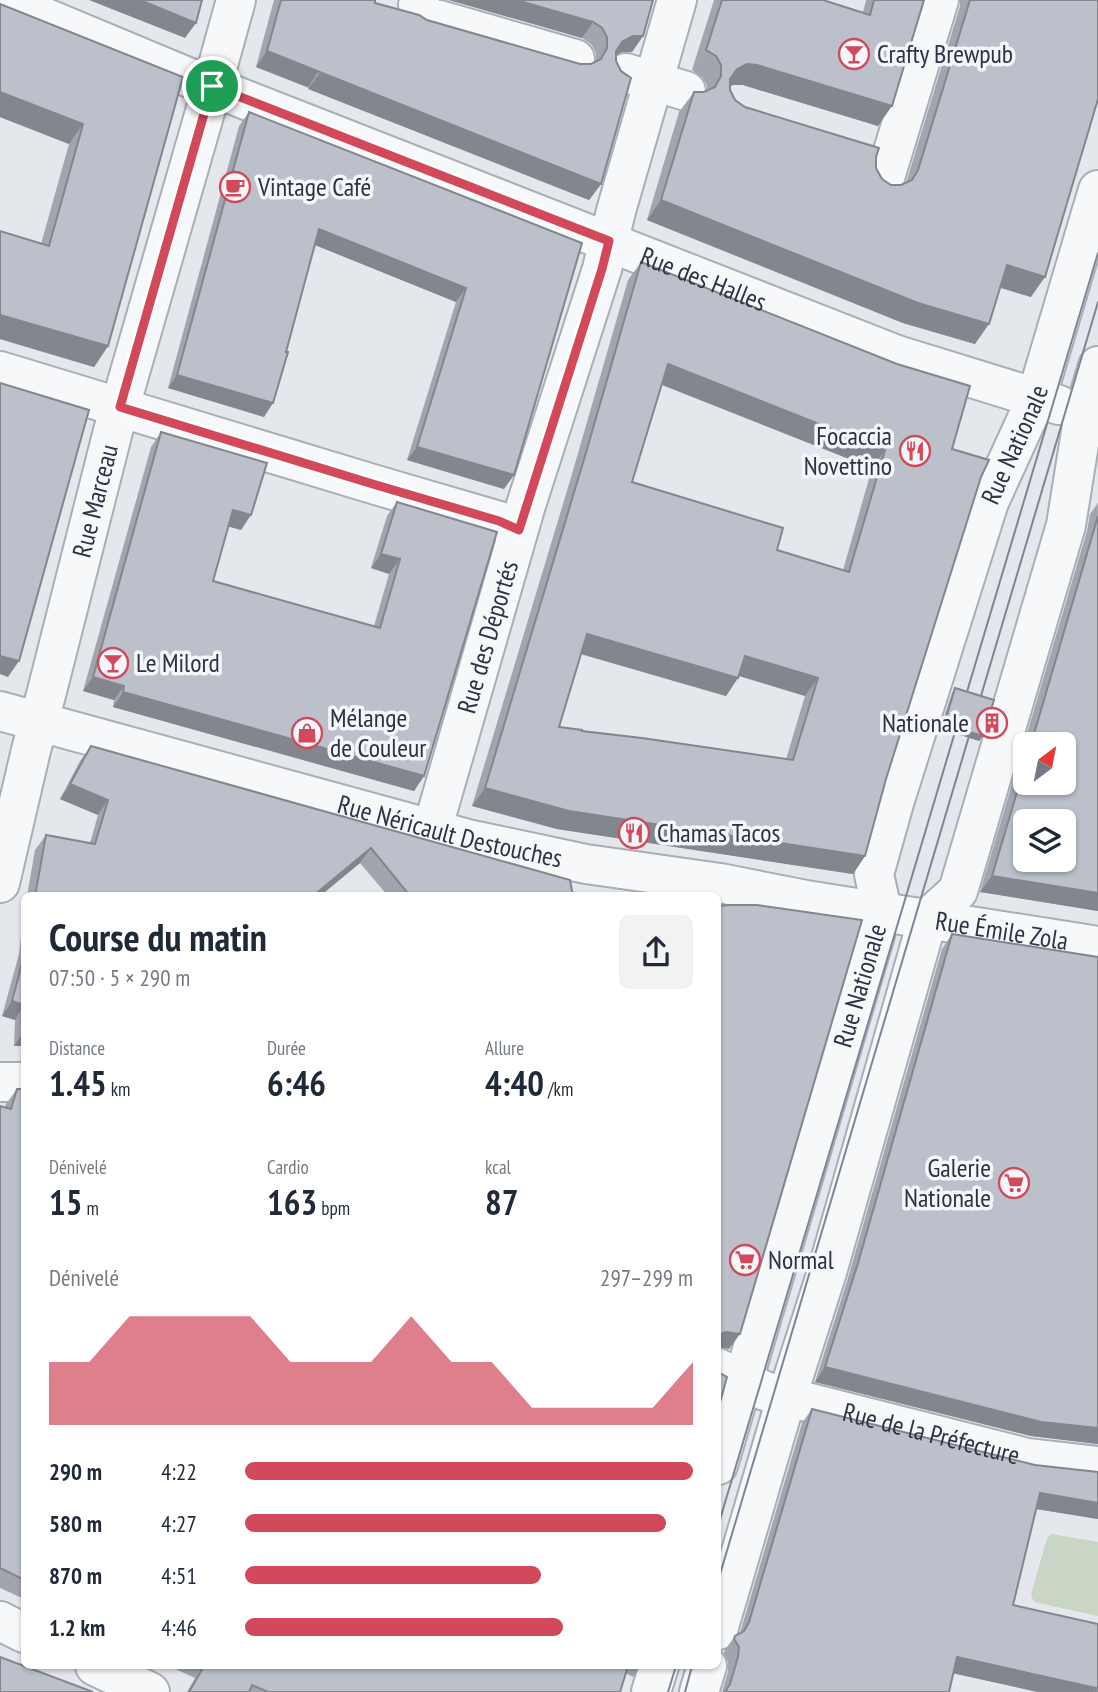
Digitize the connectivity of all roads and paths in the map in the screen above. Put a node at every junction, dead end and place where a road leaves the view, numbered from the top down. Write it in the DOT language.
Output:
graph roads {
  1 [pos="3,0"];
  2 [pos="236,0"];
  3 [pos="420,0"];
  4 [pos="677,0"];
  5 [pos="939,0"];
  6 [pos="575,59"];
  7 [pos="212,86"];
  8 [pos="880,161"];
  9 [pos="1098,190"];
  10 [pos="609,241"];
  11 [pos="1098,366"];
  12 [pos="0,371"];
  13 [pos="120,407"];
  14 [pos="1070,408"];
  15 [pos="519,530"];
  16 [pos="0,711"];
  17 [pos="38,722"];
  18 [pos="432,830"];
  19 [pos="587,880"];
  20 [pos="0,883"];
  21 [pos="906,915"];
  22 [pos="1098,946"];
  23 [pos="0,1082"];
  24 [pos="21,1082"];
  25 [pos="753,1384"];
  26 [pos="721,1458"];
  27 [pos="1098,1466"];
  28 [pos="721,1609"];
  29 [pos="0,1621"];
  30 [pos="21,1632"];
  31 [pos="101,1669"];
  32 [pos="658,1669"];
  33 [pos="705,1669"];
  34 [pos="149,1692"];
  35 [pos="651,1692"];
  36 [pos="699,1692"];
  1 -- 7 [label="street, Rue des Halles"];
  2 -- 7 [label="street, Rue Marceau"];
  3 -- 6 [label="street"];
  4 -- 10 [label="street, Rue des Déportés"];
  5 -- 8 [label="street"];
  7 -- 10 [label="street, Rue des Halles"];
  7 -- 13 [label="street, Rue Marceau"];
  9 -- 14 [label="street, Rue Nationale"];
  10 -- 14 [label="street, Rue des Halles"];
  10 -- 15 [label="street, Rue des Déportés"];
  11 -- 14 [label="street, Rue Nationale"];
  12 -- 13 [label="street"];
  13 -- 15 [label="street"];
  13 -- 17 [label="street, Rue Marceau"];
  14 -- 21 [label="street, Rue Nationale"];
  14 -- 21 [label="street, Rue Nationale"];
  15 -- 18 [label="street, Rue des Déportés"];
  16 -- 17 [label="street, Rue Néricault Destouches"];
  17 -- 18 [label="street, Rue Néricault Destouches"];
  17 -- 20 [label="street, Rue Marceau"];
  18 -- 19 [label="street, Rue Néricault Destouches"];
  19 -- 21 [label="street, Rue Néricault Destouches"];
  21 -- 22 [label="street, Rue Émile Zola"];
  21 -- 25 [label="street, Rue Nationale"];
  21 -- 25 [label="street, Rue Nationale"];
  23 -- 24 [label="street"];
  25 -- 26 [label="street, Rue Nationale"];
  25 -- 27 [label="street, Rue de la Préfecture"];
  25 -- 28 [label="street, Rue Nationale"];
  29 -- 30 [label="street"];
  31 -- 34 [label="street"];
  32 -- 35 [label="street"];
  33 -- 36 [label="street"];
}
